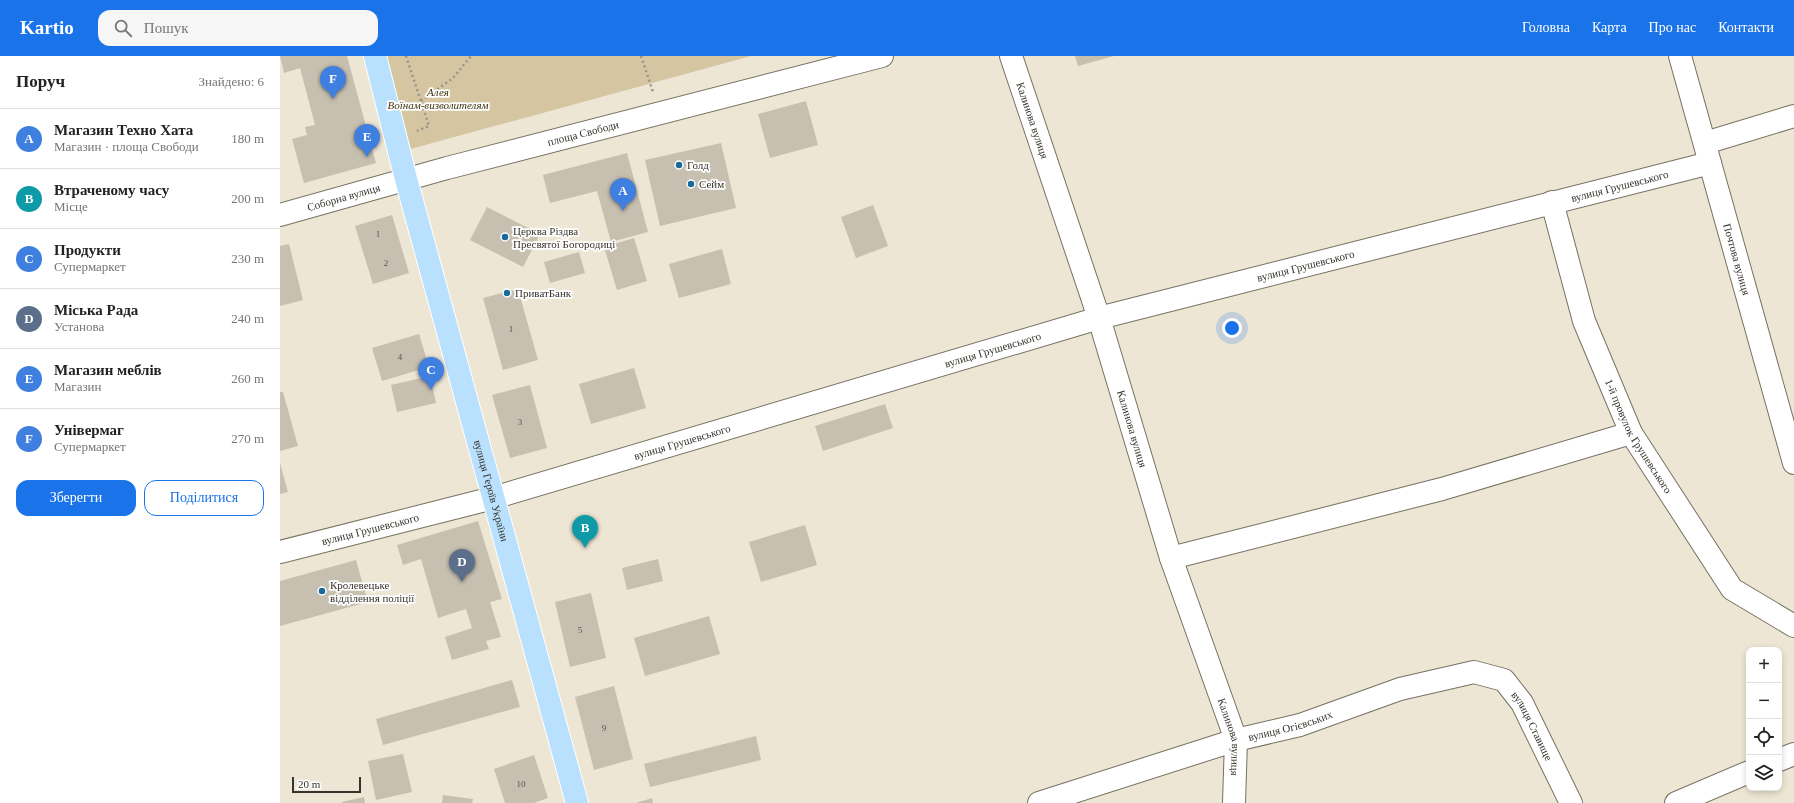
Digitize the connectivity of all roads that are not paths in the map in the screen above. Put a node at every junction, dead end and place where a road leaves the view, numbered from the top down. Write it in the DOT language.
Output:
graph roads {
  1 [pos="375,56"];
  2 [pos="882,56"];
  3 [pos="1011,56"];
  4 [pos="1680,56"];
  5 [pos="1794,116"];
  6 [pos="1707,153"];
  7 [pos="406,179"];
  8 [pos="1552,202"];
  9 [pos="280,215"];
  10 [pos="1099,318"];
  11 [pos="1631,433"];
  12 [pos="1794,463"];
  13 [pos="493,498"];
  14 [pos="280,552"];
  15 [pos="1171,558"];
  16 [pos="1794,626"];
  17 [pos="1474,672"];
  18 [pos="1236,740"];
  19 [pos="1794,754"];
  20 [pos="1782,759"];
  21 [pos="1746,773"];
  22 [pos="577,803"];
  23 [pos="1039,803"];
  24 [pos="1234,803"];
  25 [pos="1571,803"];
  26 [pos="1676,803"];
  1 -- 7 [label="main road"];
  2 -- 7 [label="street, площа Свободи"];
  3 -- 10 [label="street, Калинова вулиця"];
  4 -- 6 [label="street, Почтова вулиця"];
  5 -- 6 [label="street, вулиця Грушевського"];
  6 -- 8 [label="street, вулиця Грушевського"];
  6 -- 12 [label="street, Почтова вулиця"];
  7 -- 9 [label="street, Соборна вулиця"];
  7 -- 13 [label="main road, вулиця Героїв України"];
  8 -- 10 [label="street, вулиця Грушевського"];
  8 -- 11 [label="street, 1-й провулок Грушевського"];
  10 -- 13 [label="street, вулиця Грушевського"];
  10 -- 15 [label="street, Калинова вулиця"];
  11 -- 15 [label="street"];
  11 -- 16 [label="street, 1-й провулок Грушевського"];
  13 -- 14 [label="street, вулиця Грушевського"];
  13 -- 22 [label="main road, вулиця Героїв України"];
  15 -- 18 [label="street, Калинова вулиця"];
  17 -- 18 [label="street, вулиця Огієвських"];
  17 -- 25 [label="street, вулиця Ставище"];
  18 -- 23 [label="street, вулиця Огієвських"];
  18 -- 24 [label="street, Калинова вулиця"];
  19 -- 20 [label="street"];
  21 -- 26 [label="street"];
}
